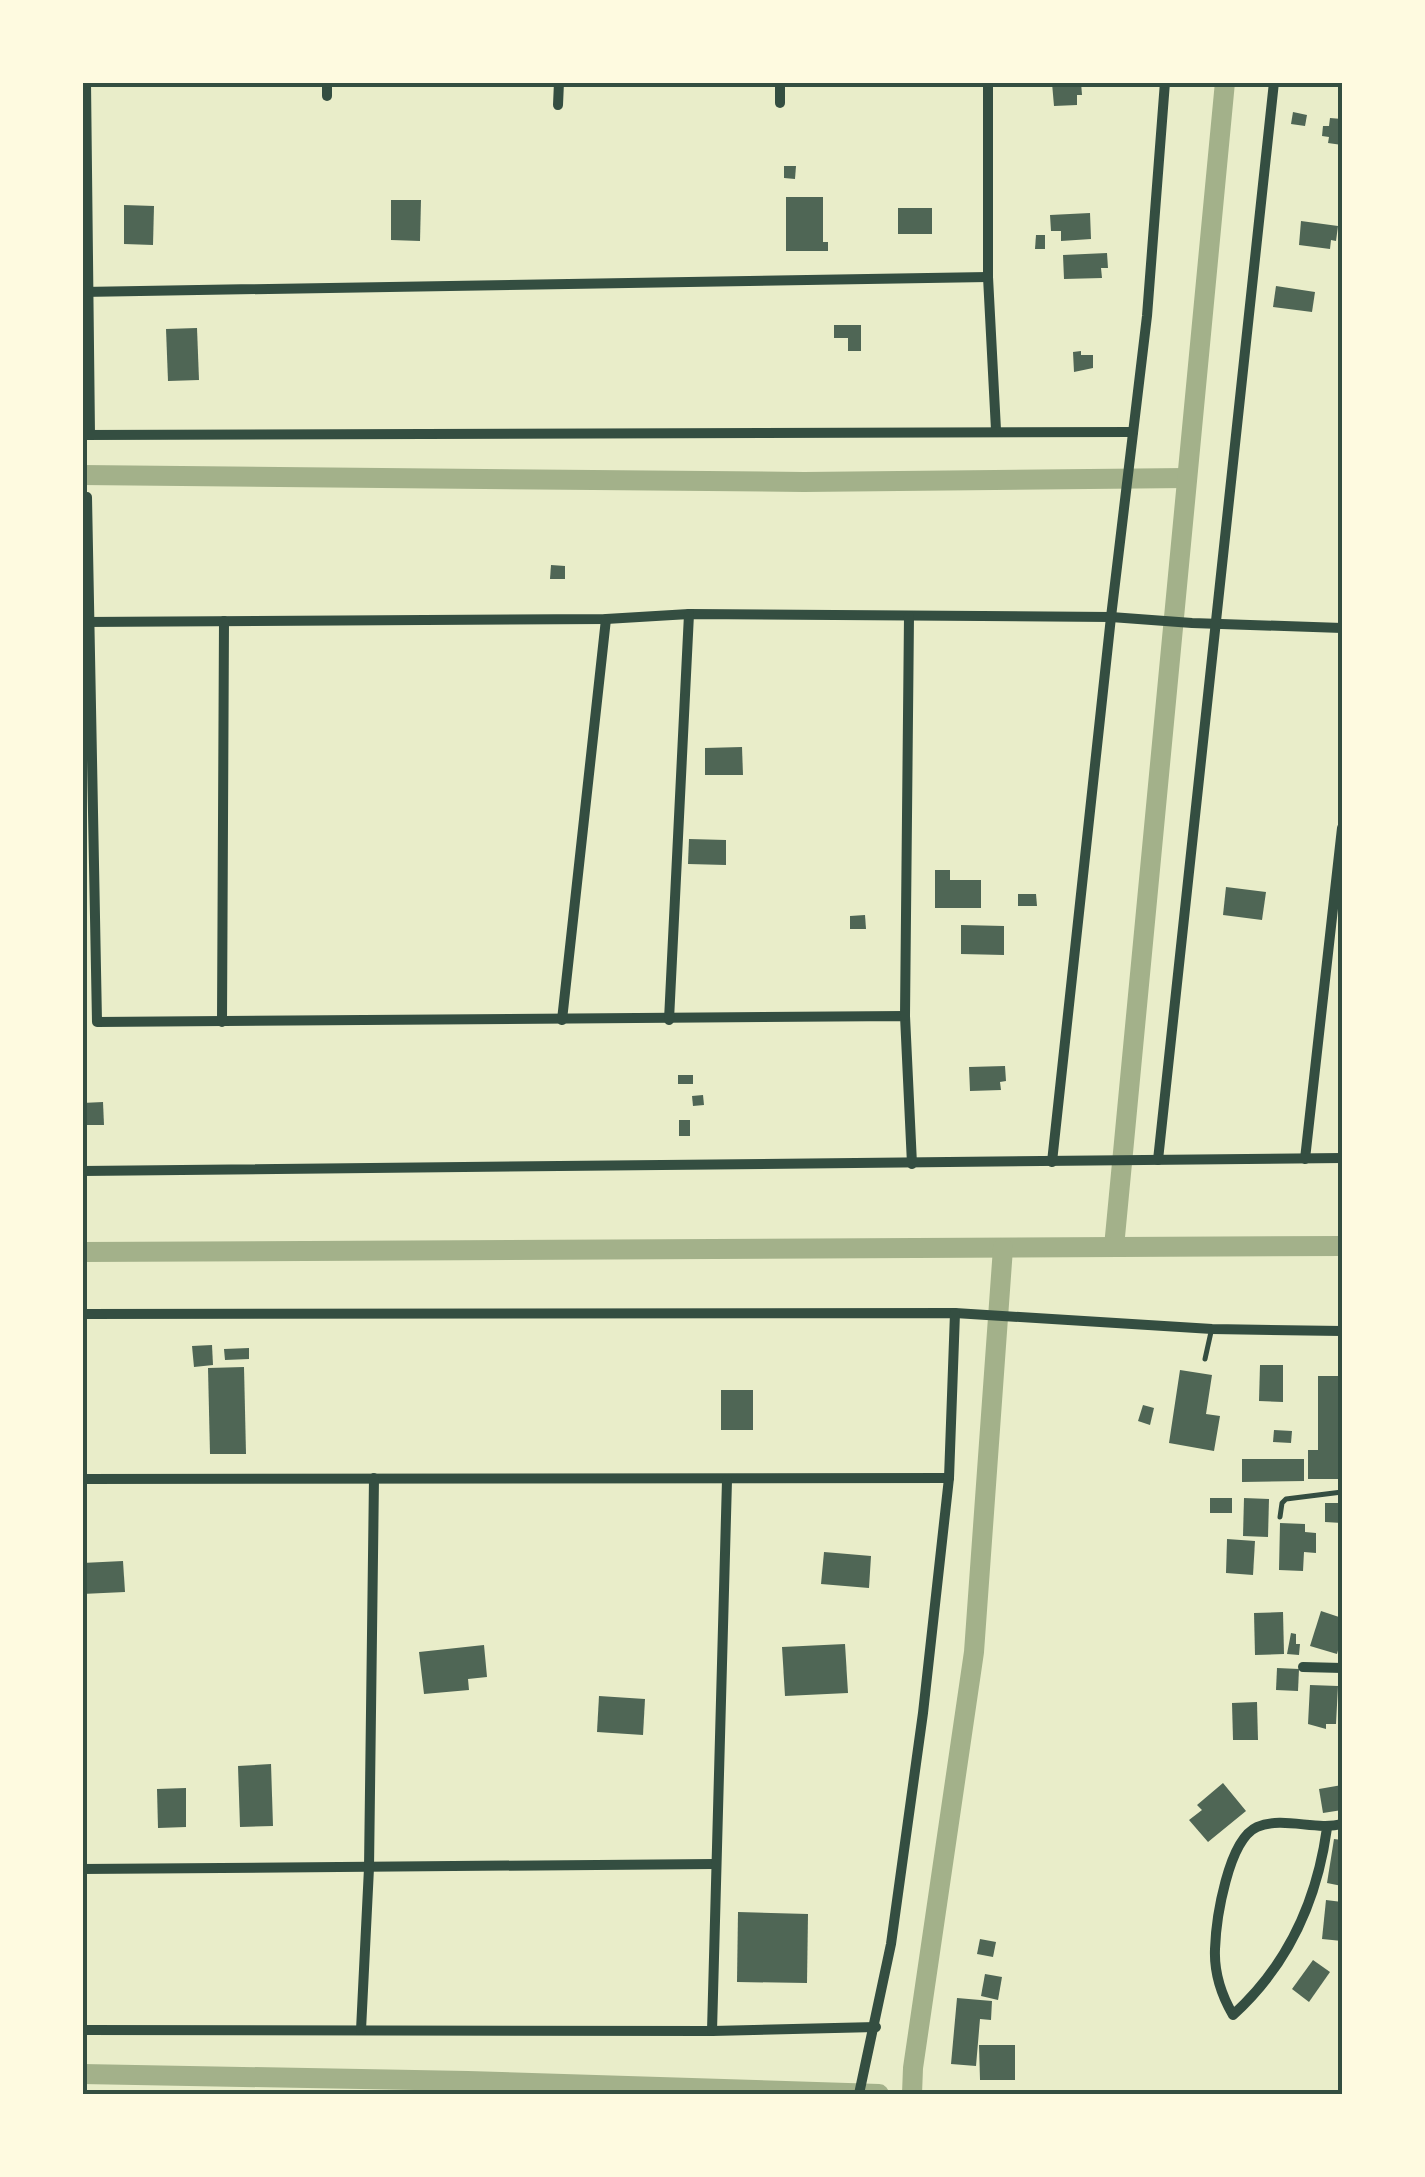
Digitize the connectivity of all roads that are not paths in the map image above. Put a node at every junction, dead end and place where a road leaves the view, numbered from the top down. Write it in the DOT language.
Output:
graph roads {
  1 [pos="86,82"];
  2 [pos="327,82"];
  3 [pos="559,82"];
  4 [pos="780,82"];
  5 [pos="988,82"];
  6 [pos="1165,82"];
  7 [pos="1274,82"];
  8 [pos="327,96"];
  9 [pos="780,103"];
  10 [pos="558,105"];
  11 [pos="988,276"];
  12 [pos="85,292"];
  13 [pos="996,430"];
  14 [pos="1133,432"];
  15 [pos="86,434"];
  16 [pos="87,498"];
  17 [pos="689,614"];
  18 [pos="910,616"];
  19 [pos="1110,616"];
  20 [pos="606,619"];
  21 [pos="224,621"];
  22 [pos="85,622"];
  23 [pos="1215,624"];
  24 [pos="1342,628"];
  25 [pos="1342,828"];
  26 [pos="905,1016"];
  27 [pos="562,1020"];
  28 [pos="669,1020"];
  29 [pos="82,1022"];
  30 [pos="97,1022"];
  31 [pos="222,1022"];
  32 [pos="1342,1158"];
  33 [pos="1305,1159"];
  34 [pos="1158,1160"];
  35 [pos="1052,1162"];
  36 [pos="912,1164"];
  37 [pos="82,1171"];
  38 [pos="955,1312"];
  39 [pos="82,1314"];
  40 [pos="1212,1329"];
  41 [pos="1342,1331"];
  42 [pos="1205,1359"];
  43 [pos="374,1478"];
  44 [pos="949,1478"];
  45 [pos="82,1479"];
  46 [pos="727,1480"];
  47 [pos="1342,1492"];
  48 [pos="1280,1517"];
  49 [pos="1303,1668"];
  50 [pos="1342,1668"];
  51 [pos="1342,1824"];
  52 [pos="1327,1828"];
  53 [pos="715,1864"];
  54 [pos="369,1868"];
  55 [pos="82,1869"];
  56 [pos="876,2027"];
  57 [pos="82,2030"];
  58 [pos="361,2030"];
  59 [pos="712,2031"];
  60 [pos="860,2094"];
  1 -- 12 [label="street"];
  2 -- 8 [label="street"];
  3 -- 10 [label="street"];
  4 -- 9 [label="street"];
  5 -- 11 [label="street"];
  6 -- 14 [label="street"];
  7 -- 23 [label="street"];
  11 -- 12 [label="street"];
  11 -- 13 [label="street"];
  12 -- 15 [label="street"];
  13 -- 14 [label="street"];
  13 -- 15 [label="street"];
  14 -- 19 [label="street"];
  16 -- 22 [label="street"];
  17 -- 18 [label="street"];
  17 -- 20 [label="street"];
  17 -- 28 [label="street"];
  18 -- 19 [label="street"];
  18 -- 26 [label="street"];
  19 -- 23 [label="street"];
  19 -- 35 [label="street"];
  20 -- 21 [label="street"];
  20 -- 27 [label="street"];
  21 -- 22 [label="street"];
  21 -- 31 [label="street"];
  22 -- 30 [label="street"];
  23 -- 24 [label="street"];
  23 -- 34 [label="street"];
  25 -- 33 [label="street"];
  26 -- 28 [label="street"];
  26 -- 36 [label="street"];
  27 -- 28 [label="street"];
  27 -- 31 [label="street"];
  29 -- 30 [label="street"];
  30 -- 31 [label="street"];
  32 -- 33 [label="street"];
  33 -- 34 [label="street"];
  34 -- 35 [label="street"];
  35 -- 36 [label="street"];
  36 -- 37 [label="street"];
  38 -- 39 [label="street"];
  38 -- 40 [label="street"];
  38 -- 44 [label="street"];
  40 -- 41 [label="street"];
  40 -- 42 [label="lane"];
  43 -- 45 [label="street"];
  43 -- 46 [label="street"];
  43 -- 54 [label="street"];
  44 -- 46 [label="street"];
  44 -- 56 [label="street"];
  46 -- 53 [label="street"];
  47 -- 48 [label="lane"];
  49 -- 50 [label="street"];
  51 -- 52 [label="street"];
  52 -- 52 [label="street"];
  53 -- 54 [label="street"];
  53 -- 59 [label="street"];
  54 -- 55 [label="street"];
  54 -- 58 [label="street"];
  56 -- 59 [label="street"];
  56 -- 60 [label="street"];
  57 -- 58 [label="street"];
  58 -- 59 [label="street"];
}
